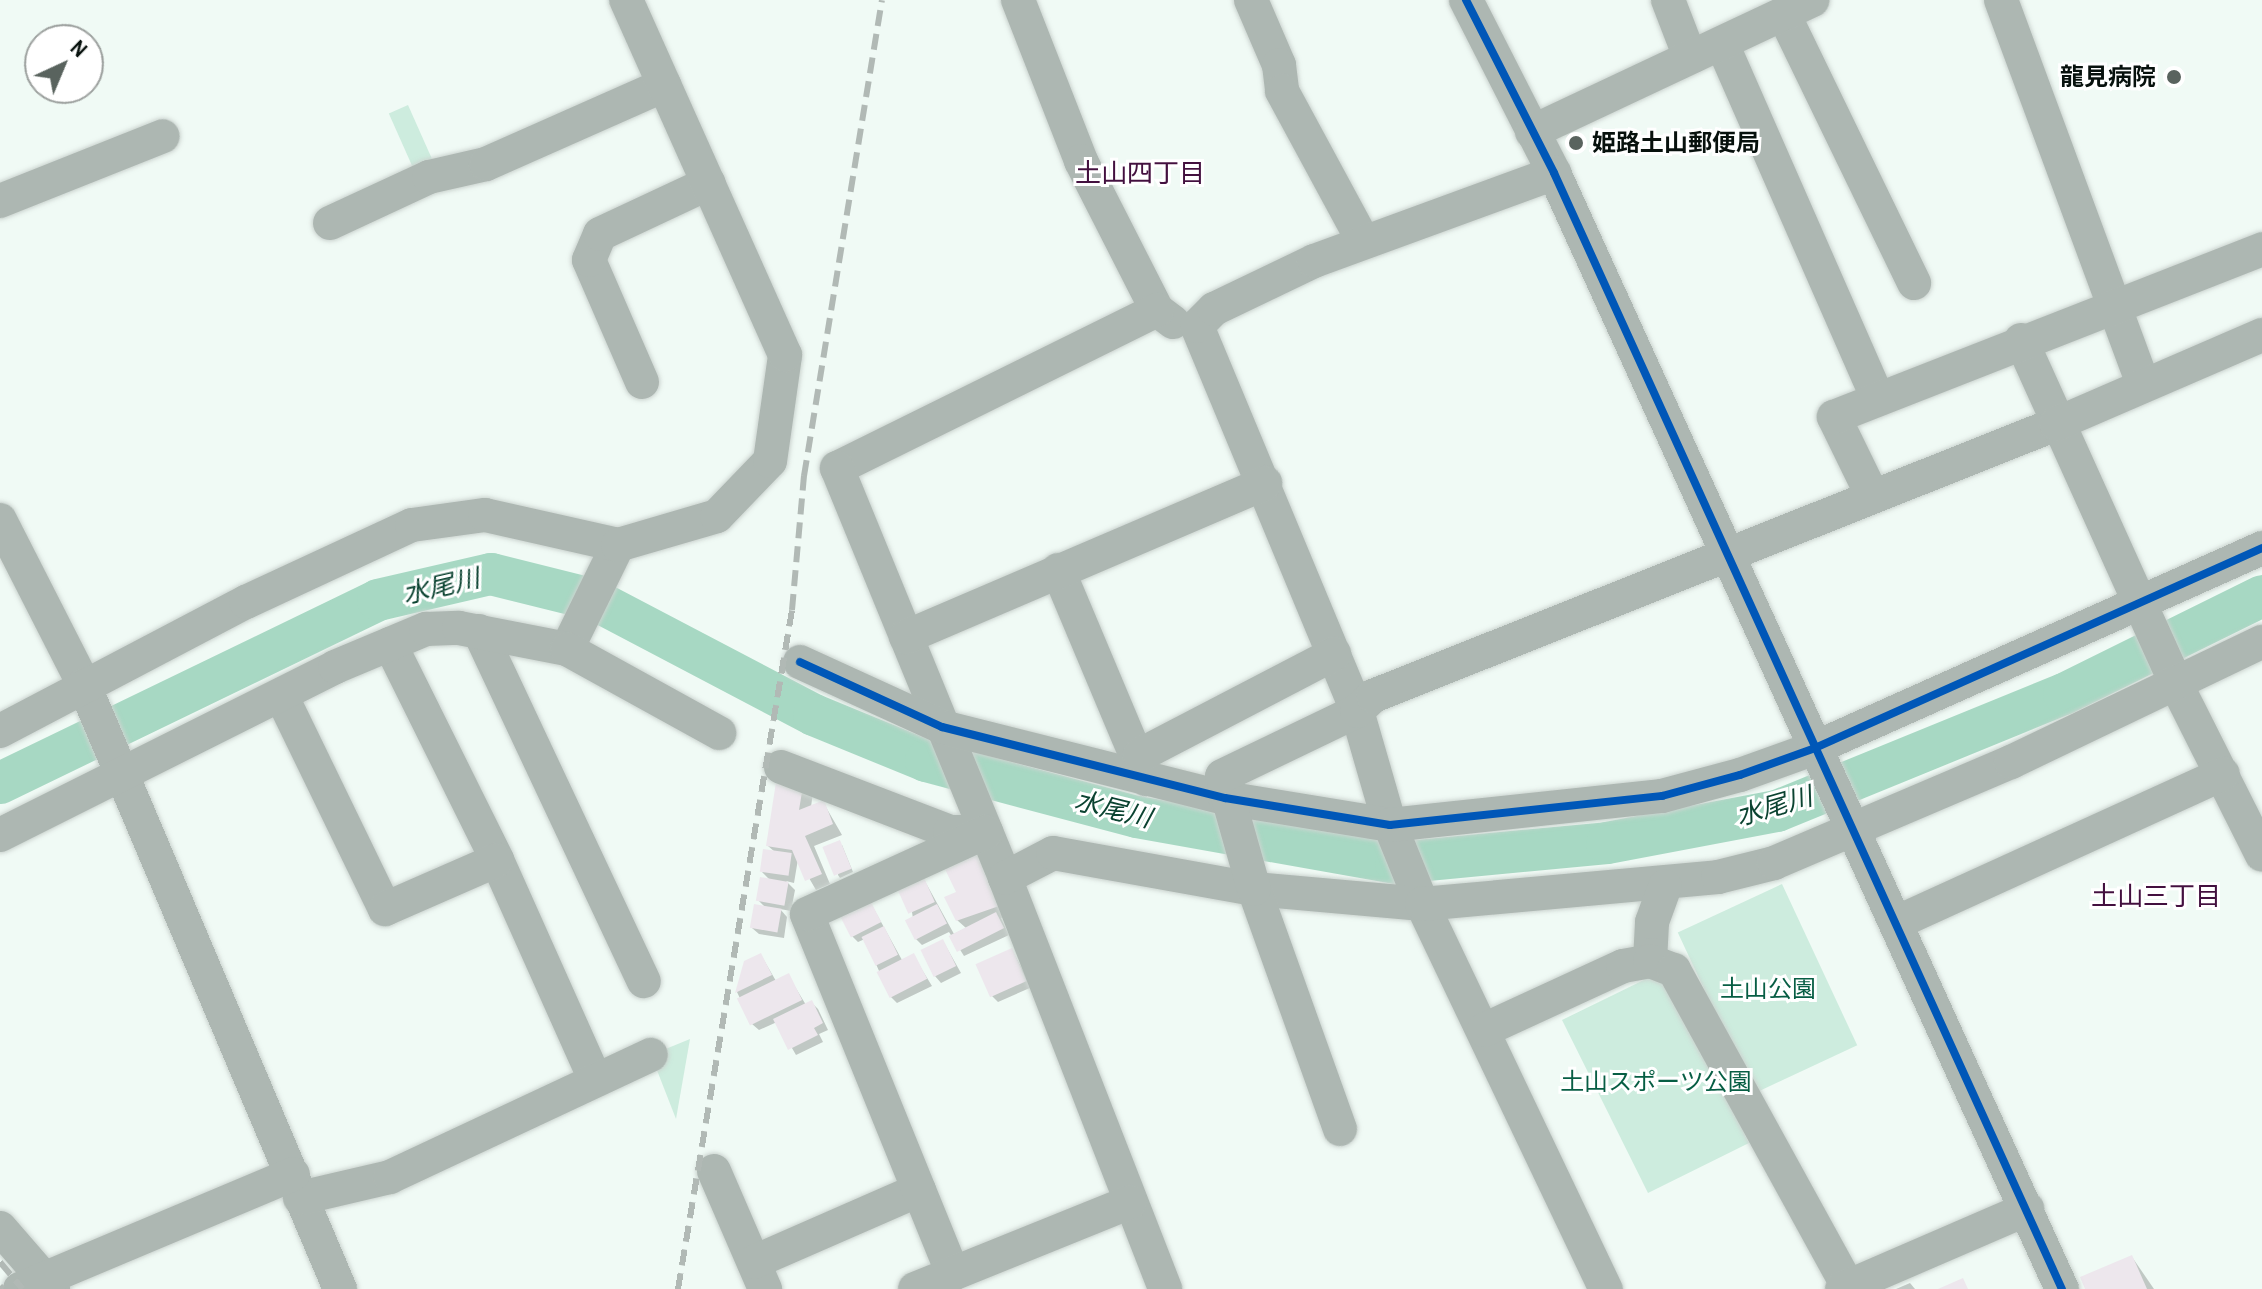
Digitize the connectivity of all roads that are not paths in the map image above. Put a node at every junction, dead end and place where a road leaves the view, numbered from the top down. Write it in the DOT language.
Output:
graph roads {
  1 [pos="626,0"];
  2 [pos="1018,0"];
  3 [pos="1251,0"];
  4 [pos="1466,0"];
  5 [pos="1668,0"];
  6 [pos="2001,0"];
  7 [pos="1798,8"];
  8 [pos="1723,46"];
  9 [pos="1690,57"];
  10 [pos="664,85"];
  11 [pos="1532,132"];
  12 [pos="163,136"];
  13 [pos="1554,173"];
  14 [pos="709,183"];
  15 [pos="0,201"];
  16 [pos="330,223"];
  17 [pos="1363,241"];
  18 [pos="2262,249"];
  19 [pos="1914,283"];
  20 [pos="2113,304"];
  21 [pos="1157,310"];
  22 [pos="1197,326"];
  23 [pos="2262,335"];
  24 [pos="2021,340"];
  25 [pos="642,382"];
  26 [pos="2143,384"];
  27 [pos="1877,397"];
  28 [pos="2056,424"];
  29 [pos="1265,483"];
  30 [pos="1872,495"];
  31 [pos="0,520"];
  32 [pos="618,545"];
  33 [pos="2262,548"];
  34 [pos="1728,553"];
  35 [pos="1058,570"];
  36 [pos="2142,606"];
  37 [pos="479,631"];
  38 [pos="906,637"];
  39 [pos="2262,642"];
  40 [pos="390,644"];
  41 [pos="567,649"];
  42 [pos="1334,654"];
  43 [pos="800,662"];
  44 [pos="2176,684"];
  45 [pos="84,685"];
  46 [pos="281,695"];
  47 [pos="1357,711"];
  48 [pos="942,727"];
  49 [pos="0,731"];
  50 [pos="719,733"];
  51 [pos="1815,748"];
  52 [pos="781,767"];
  53 [pos="1143,767"];
  54 [pos="2223,774"];
  55 [pos="121,775"];
  56 [pos="1225,798"];
  57 [pos="2252,809"];
  58 [pos="1390,825"];
  59 [pos="1851,828"];
  60 [pos="986,832"];
  61 [pos="0,835"];
  62 [pos="2262,855"];
  63 [pos="497,860"];
  64 [pos="1005,878"];
  65 [pos="1665,886"];
  66 [pos="1254,889"];
  67 [pos="1422,904"];
  68 [pos="1898,922"];
  69 [pos="1650,961"];
  70 [pos="644,981"];
  71 [pos="1484,1030"];
  72 [pos="651,1055"];
  73 [pos="595,1079"];
  74 [pos="1340,1129"];
  75 [pos="714,1171"];
  76 [pos="297,1186"];
  77 [pos="919,1190"];
  78 [pos="1130,1202"];
  79 [pos="2027,1209"];
  80 [pos="0,1228"];
  81 [pos="953,1274"];
  82 [pos="759,1275"];
  83 [pos="39,1285"];
  84 [pos="1845,1288"];
  85 [pos="340,1289"];
  86 [pos="915,1289"];
  87 [pos="1165,1289"];
  88 [pos="1606,1289"];
  89 [pos="2062,1289"];
  1 -- 10 [label="street"];
  2 -- 21 [label="street"];
  3 -- 17 [label="street"];
  4 -- 11 [label="street"];
  5 -- 9 [label="street"];
  6 -- 20 [label="street"];
  7 -- 8 [label="street"];
  7 -- 19 [label="street"];
  8 -- 9 [label="street"];
  8 -- 27 [label="street"];
  9 -- 11 [label="street"];
  10 -- 14 [label="street"];
  10 -- 16 [label="street"];
  11 -- 13 [label="street"];
  12 -- 15 [label="street"];
  13 -- 17 [label="street"];
  13 -- 34 [label="street"];
  14 -- 25 [label="street"];
  14 -- 32 [label="street"];
  17 -- 22 [label="street"];
  18 -- 20 [label="street"];
  20 -- 24 [label="street"];
  20 -- 26 [label="street"];
  21 -- 22 [label="street"];
  21 -- 38 [label="street"];
  22 -- 29 [label="street"];
  23 -- 26 [label="street"];
  24 -- 27 [label="street"];
  24 -- 28 [label="street"];
  26 -- 28 [label="street"];
  27 -- 30 [label="street"];
  28 -- 30 [label="street"];
  28 -- 36 [label="street"];
  29 -- 35 [label="street"];
  29 -- 42 [label="street"];
  30 -- 34 [label="street"];
  31 -- 45 [label="street"];
  32 -- 41 [label="street"];
  32 -- 45 [label="street"];
  33 -- 36 [label="street"];
  34 -- 47 [label="street"];
  34 -- 51 [label="street"];
  35 -- 38 [label="street"];
  35 -- 53 [label="street"];
  36 -- 44 [label="street"];
  36 -- 51 [label="street"];
  37 -- 40 [label="street"];
  37 -- 41 [label="street"];
  37 -- 70 [label="street"];
  38 -- 48 [label="street"];
  39 -- 44 [label="street"];
  40 -- 46 [label="street"];
  40 -- 63 [label="street"];
  41 -- 50 [label="street"];
  42 -- 47 [label="street"];
  42 -- 53 [label="street"];
  43 -- 48 [label="street"];
  44 -- 54 [label="street"];
  44 -- 59 [label="street"];
  45 -- 49 [label="street"];
  45 -- 55 [label="street"];
  46 -- 55 [label="street"];
  46 -- 63 [label="street"];
  47 -- 56 [label="street"];
  47 -- 58 [label="street"];
  48 -- 53 [label="street"];
  48 -- 60 [label="street"];
  51 -- 58 [label="street"];
  51 -- 59 [label="street"];
  52 -- 60 [label="street"];
  53 -- 56 [label="street"];
  54 -- 57 [label="street"];
  54 -- 68 [label="street"];
  55 -- 61 [label="street"];
  55 -- 76 [label="street"];
  56 -- 58 [label="street"];
  56 -- 66 [label="street"];
  57 -- 62 [label="street"];
  58 -- 67 [label="street"];
  59 -- 65 [label="street"];
  59 -- 68 [label="street"];
  60 -- 64 [label="street"];
  60 -- 77 [label="street"];
  63 -- 73 [label="street"];
  64 -- 66 [label="street"];
  64 -- 78 [label="street"];
  65 -- 67 [label="street"];
  65 -- 69 [label="street"];
  66 -- 67 [label="street"];
  66 -- 74 [label="street"];
  67 -- 71 [label="street"];
  68 -- 79 [label="street"];
  69 -- 71 [label="street"];
  69 -- 84 [label="street"];
  71 -- 88 [label="street"];
  72 -- 73 [label="street"];
  73 -- 76 [label="street"];
  75 -- 82 [label="street"];
  76 -- 83 [label="street"];
  76 -- 85 [label="street"];
  77 -- 81 [label="street"];
  77 -- 82 [label="street"];
  78 -- 81 [label="street"];
  78 -- 87 [label="street"];
  79 -- 84 [label="street"];
  79 -- 89 [label="street"];
  80 -- 83 [label="street"];
  81 -- 86 [label="street"];
}
